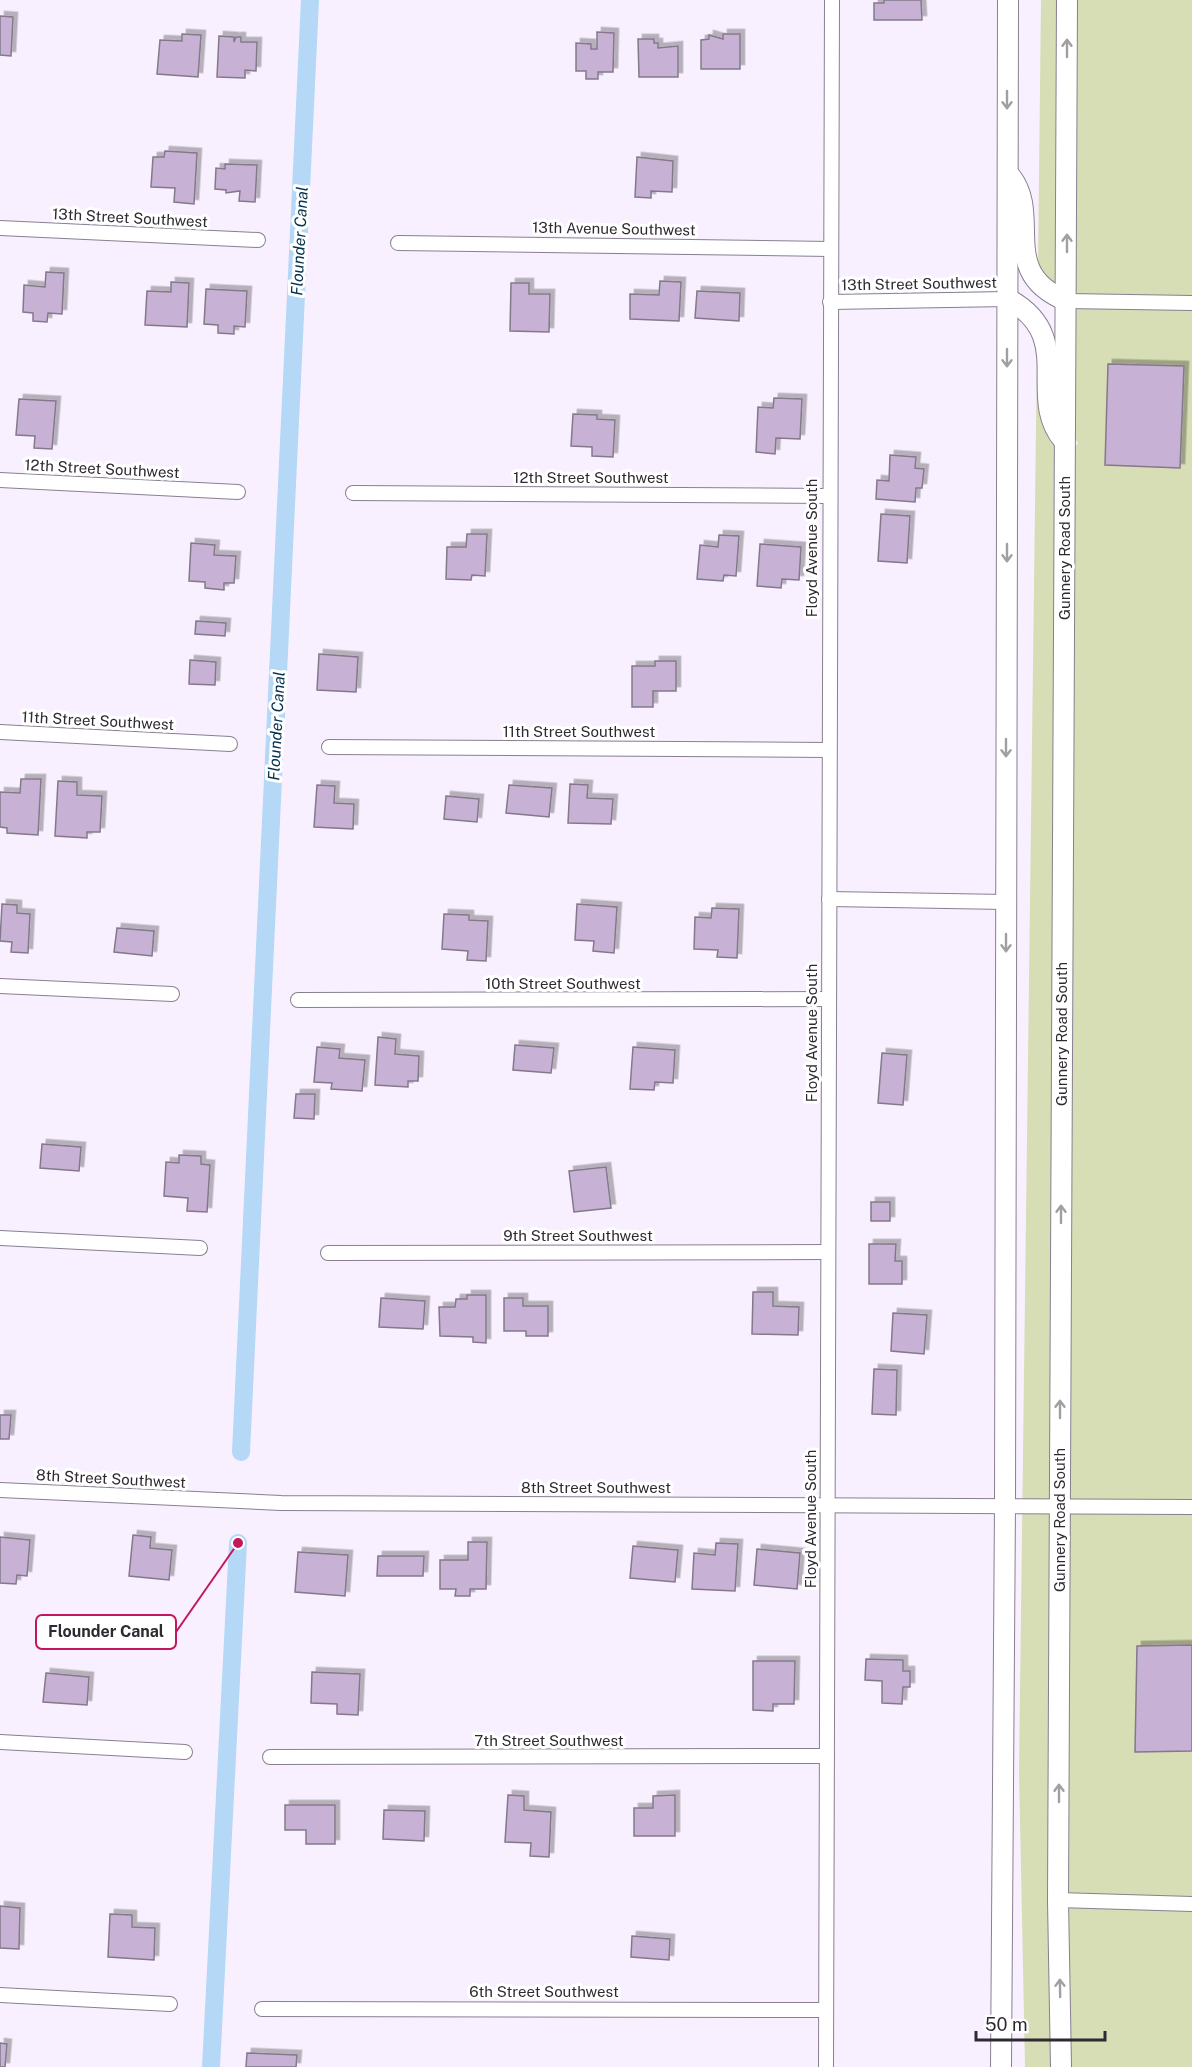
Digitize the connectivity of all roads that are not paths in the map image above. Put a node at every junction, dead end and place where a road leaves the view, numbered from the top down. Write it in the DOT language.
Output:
graph roads {
  1 [pos="832,0"];
  2 [pos="1008,0"];
  3 [pos="1067,0"];
  4 [pos="1007,171"];
  5 [pos="0,228"];
  6 [pos="258,240"];
  7 [pos="398,243"];
  8 [pos="831,249"];
  9 [pos="1008,299"];
  10 [pos="830,302"];
  11 [pos="1067,302"];
  12 [pos="1192,303"];
  13 [pos="1066,443"];
  14 [pos="0,480"];
  15 [pos="238,492"];
  16 [pos="353,493"];
  17 [pos="828,496"];
  18 [pos="0,732"];
  19 [pos="230,744"];
  20 [pos="329,747"];
  21 [pos="829,750"];
  22 [pos="829,899"];
  23 [pos="1006,902"];
  24 [pos="0,986"];
  25 [pos="172,994"];
  26 [pos="829,999"];
  27 [pos="298,1000"];
  28 [pos="0,1238"];
  29 [pos="200,1248"];
  30 [pos="828,1252"];
  31 [pos="328,1253"];
  32 [pos="0,1490"];
  33 [pos="827,1505"];
  34 [pos="1005,1505"];
  35 [pos="1060,1505"];
  36 [pos="1192,1507"];
  37 [pos="0,1742"];
  38 [pos="185,1752"];
  39 [pos="827,1756"];
  40 [pos="270,1757"];
  41 [pos="1058,1900"];
  42 [pos="1192,1904"];
  43 [pos="0,1995"];
  44 [pos="170,2004"];
  45 [pos="262,2009"];
  46 [pos="826,2010"];
  47 [pos="826,2067"];
  48 [pos="1001,2067"];
  49 [pos="1061,2067"];
  1 -- 8 [label="street, Floyd Avenue South"];
  2 -- 4 [label="main road, one-way"];
  11 -- 3 [label="main road, Gunnery Road South, one-way"];
  4 -- 9 [label="main road"];
  4 -- 11 [label="main road"];
  5 -- 6 [label="street, 13th Street Southwest"];
  7 -- 8 [label="street, 13th Avenue Southwest"];
  8 -- 10 [label="street, Floyd Avenue South"];
  9 -- 10 [label="street, 13th Street Southwest"];
  9 -- 13 [label="main road"];
  9 -- 23 [label="main road, one-way"];
  10 -- 17 [label="street, Floyd Avenue South"];
  11 -- 12 [label="street"];
  11 -- 13 [label="main road, Gunnery Road South"];
  35 -- 13 [label="main road, Gunnery Road South, one-way"];
  14 -- 15 [label="street, 12th Street Southwest"];
  16 -- 17 [label="street, 12th Street Southwest"];
  17 -- 21 [label="street, Floyd Avenue South"];
  18 -- 19 [label="street, 11th Street Southwest"];
  20 -- 21 [label="street, 11th Street Southwest"];
  21 -- 22 [label="street, Floyd Avenue South"];
  22 -- 23 [label="street"];
  22 -- 26 [label="street, Floyd Avenue South"];
  23 -- 34 [label="main road, one-way"];
  24 -- 25 [label="street"];
  26 -- 27 [label="street, 10th Street Southwest"];
  26 -- 30 [label="street, Floyd Avenue South"];
  28 -- 29 [label="street"];
  30 -- 31 [label="street, 9th Street Southwest"];
  30 -- 33 [label="street, Floyd Avenue South"];
  32 -- 33 [label="street, 8th Street Southwest"];
  33 -- 34 [label="street, 8th Street Southwest"];
  33 -- 39 [label="street, Floyd Avenue South"];
  34 -- 35 [label="street, 8th Street Southwest"];
  34 -- 48 [label="main road"];
  35 -- 36 [label="street, 8th Street Southwest"];
  41 -- 35 [label="main road, Gunnery Road South, one-way"];
  37 -- 38 [label="street"];
  39 -- 40 [label="street, 7th Street Southwest"];
  39 -- 46 [label="street, Floyd Avenue South"];
  41 -- 42 [label="street"];
  49 -- 41 [label="main road, Gunnery Road South, one-way"];
  43 -- 44 [label="street"];
  45 -- 46 [label="street, 6th Street Southwest"];
  46 -- 47 [label="street, Floyd Avenue South"];
}
